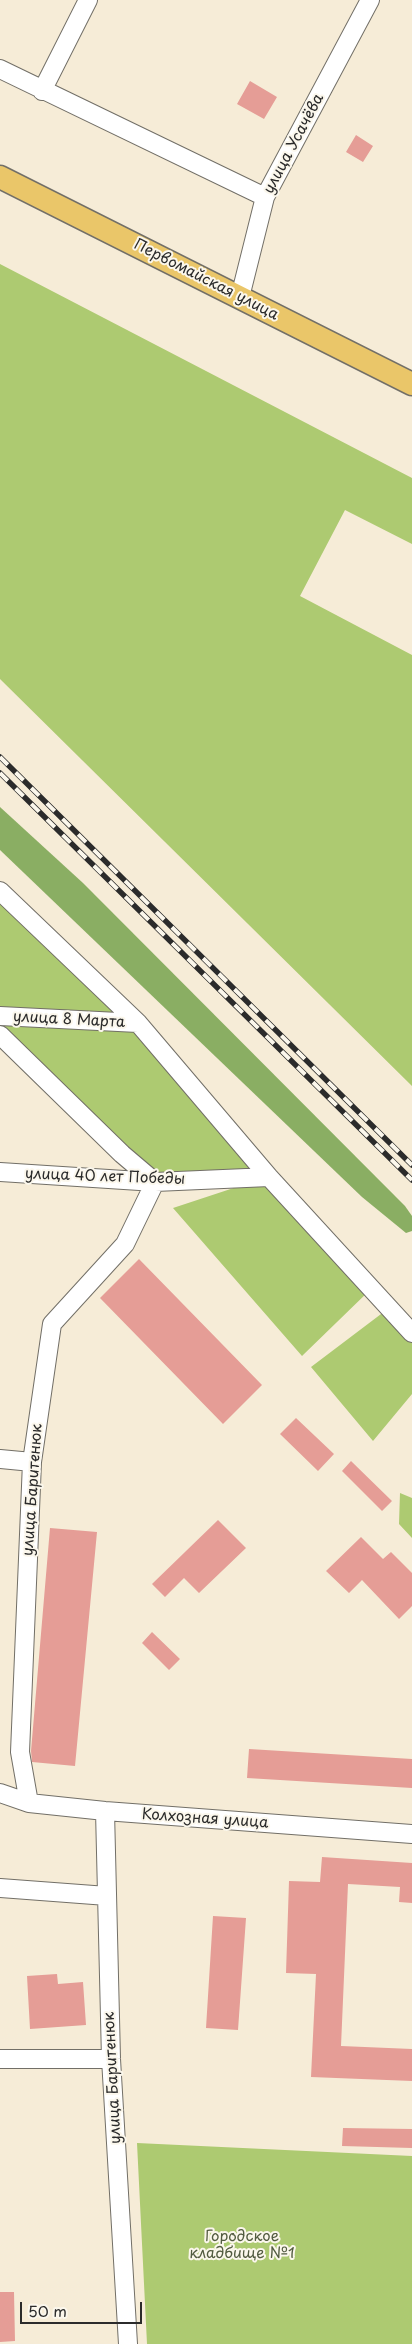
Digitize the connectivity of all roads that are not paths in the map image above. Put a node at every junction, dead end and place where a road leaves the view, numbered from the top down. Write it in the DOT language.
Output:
graph roads {
  1 [pos="88,0"];
  2 [pos="370,0"];
  3 [pos="0,69"];
  4 [pos="42,91"];
  5 [pos="0,177"];
  6 [pos="265,197"];
  7 [pos="240,296"];
  8 [pos="412,384"];
  9 [pos="0,891"];
  10 [pos="0,1016"];
  11 [pos="138,1023"];
  12 [pos="0,1035"];
  13 [pos="0,1172"];
  14 [pos="269,1177"];
  15 [pos="155,1182"];
  16 [pos="412,1334"];
  17 [pos="0,1459"];
  18 [pos="32,1462"];
  19 [pos="0,1793"];
  20 [pos="29,1803"];
  21 [pos="105,1811"];
  22 [pos="412,1834"];
  23 [pos="0,1888"];
  24 [pos="107,1896"];
  25 [pos="0,2059"];
  26 [pos="111,2059"];
  27 [pos="128,2344"];
  1 -- 4 [label="street"];
  2 -- 6 [label="street, улица Усачёва"];
  3 -- 4 [label="street"];
  4 -- 6 [label="street"];
  5 -- 7 [label="main road, Первомайская улица"];
  6 -- 7 [label="street, улица Усачёва"];
  7 -- 8 [label="main road, Первомайская улица"];
  9 -- 11 [label="street"];
  10 -- 11 [label="street, улица 8 Марта"];
  11 -- 14 [label="street"];
  12 -- 15 [label="street"];
  13 -- 15 [label="street, улица 40 лет Победы"];
  14 -- 15 [label="street, улица 40 лет Победы"];
  14 -- 16 [label="street"];
  15 -- 18 [label="street, улица Баритенюк"];
  17 -- 18 [label="street"];
  18 -- 20 [label="street, улица Баритенюк"];
  19 -- 20 [label="street, Колхозная улица"];
  20 -- 21 [label="street, Колхозная улица"];
  21 -- 22 [label="street, Колхозная улица"];
  21 -- 24 [label="street, улица Баритенюк"];
  23 -- 24 [label="street"];
  24 -- 26 [label="street, улица Баритенюк"];
  25 -- 26 [label="street"];
  26 -- 27 [label="street, улица Баритенюк"];
}
